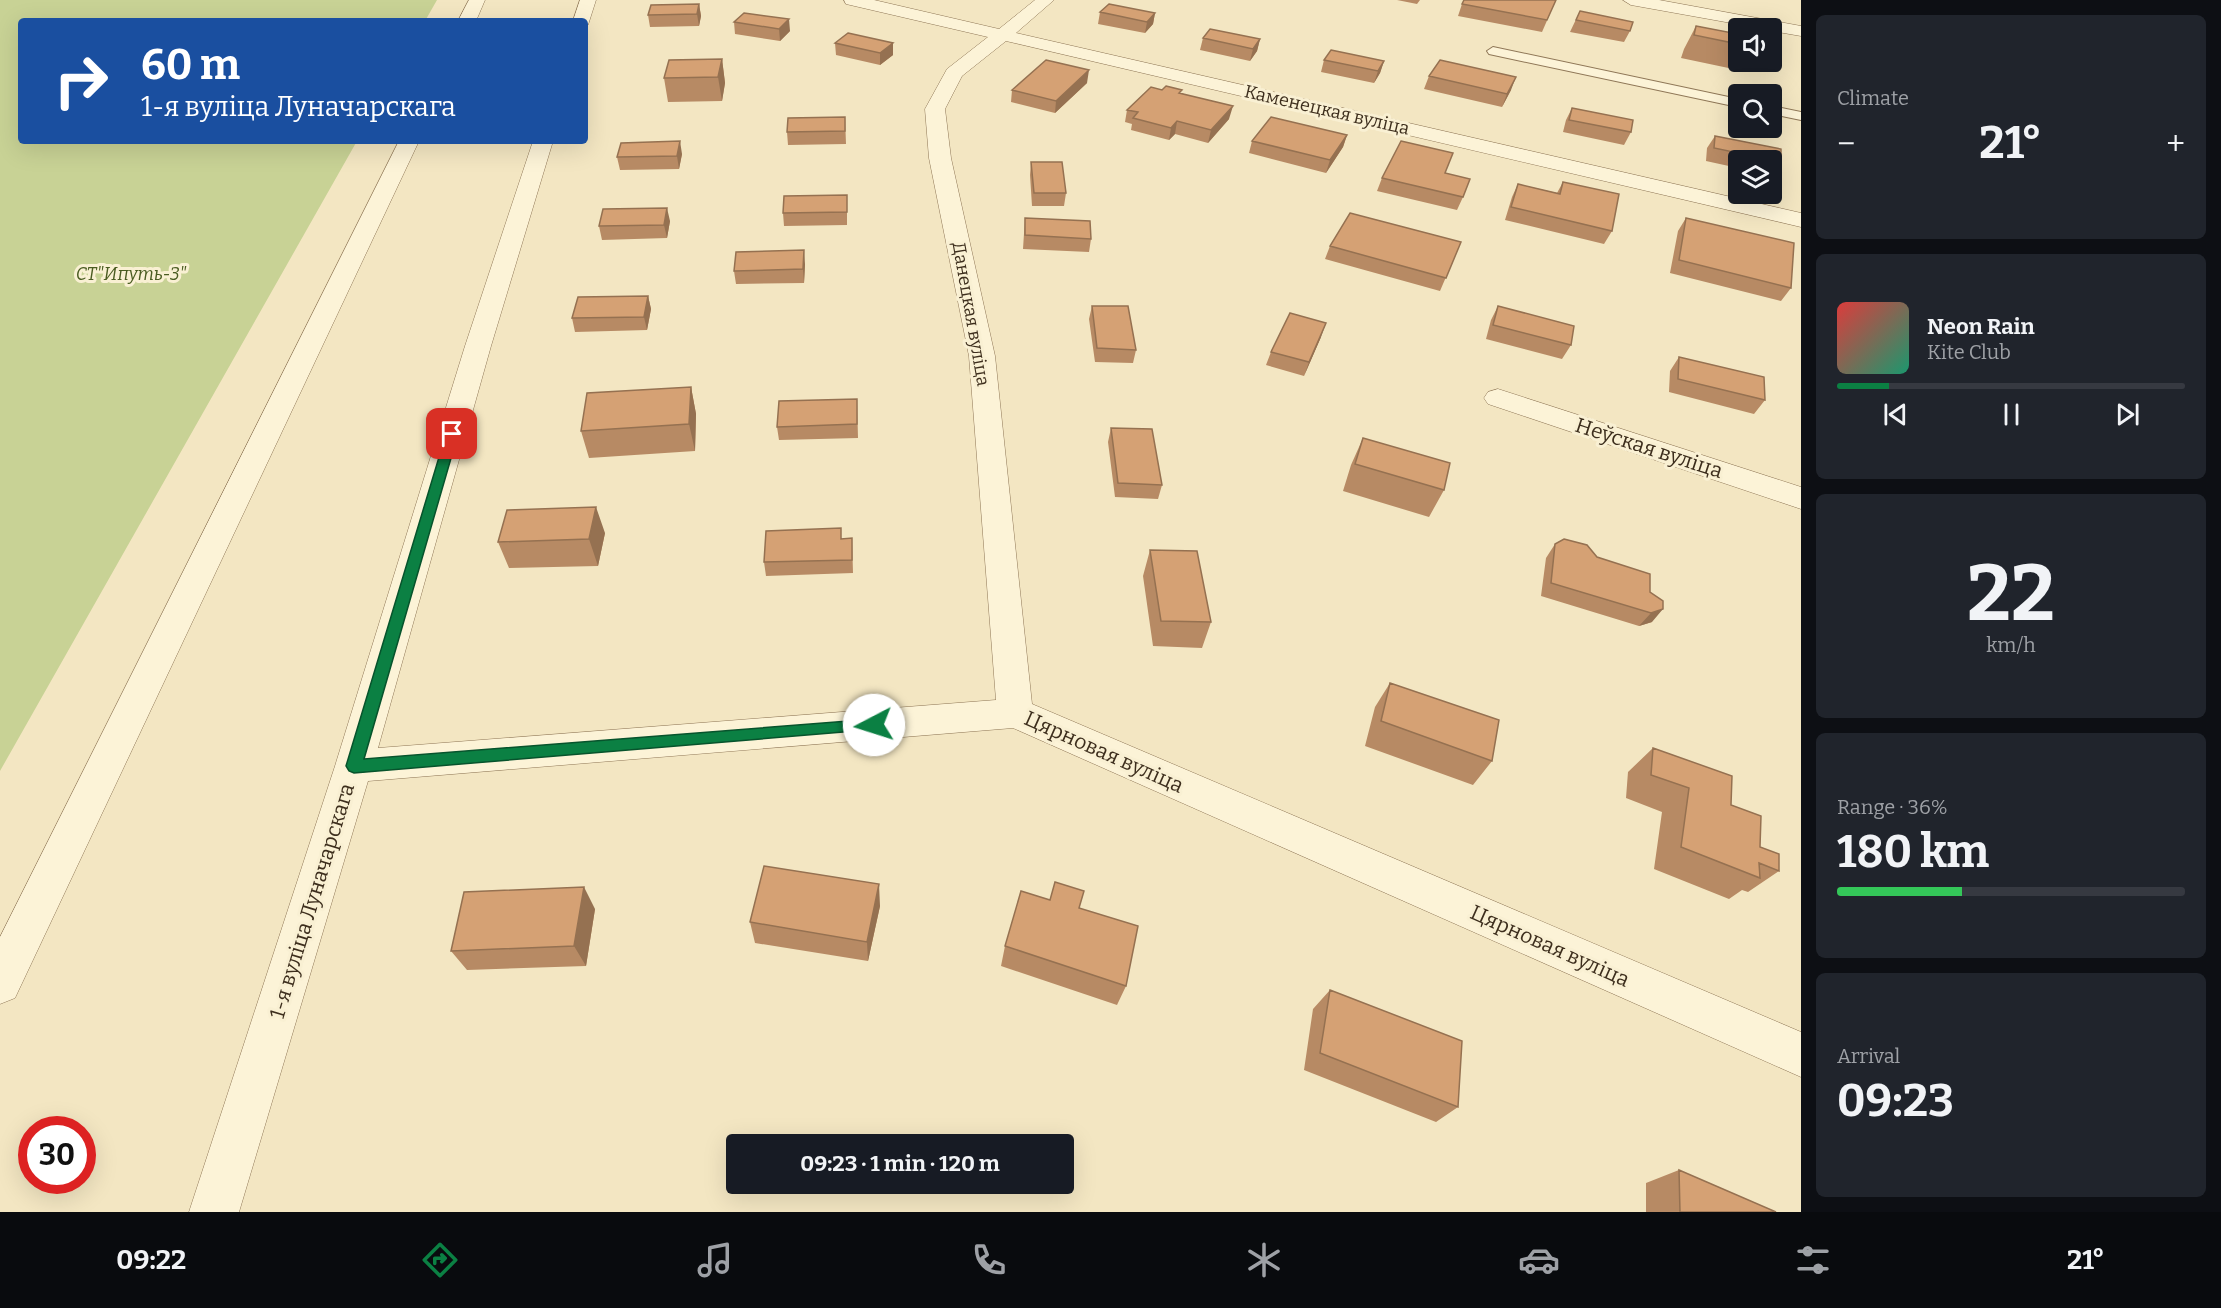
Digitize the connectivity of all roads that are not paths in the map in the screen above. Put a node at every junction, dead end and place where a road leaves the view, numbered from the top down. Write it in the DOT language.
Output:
graph roads {
  1 [pos="477,0"];
  2 [pos="588,0"];
  3 [pos="852,0"];
  4 [pos="1046,0"];
  5 [pos="1631,0"];
  6 [pos="468,18"];
  7 [pos="583,18"];
  8 [pos="1801,31"];
  9 [pos="1003,35"];
  10 [pos="1493,51"];
  11 [pos="1728,101"];
  12 [pos="1782,112"];
  13 [pos="1801,116"];
  14 [pos="408,144"];
  15 [pos="542,144"];
  16 [pos="1801,220"];
  17 [pos="1498,398"];
  18 [pos="1801,498"];
  19 [pos="1015,713"];
  20 [pos="354,766"];
  21 [pos="0,983"];
  22 [pos="1801,1055"];
  23 [pos="214,1212"];
  1 -- 6 [label="street"];
  2 -- 7 [label="street"];
  3 -- 9 [label="street, Каменецкая вуліца"];
  4 -- 9 [label="street, Данецкая вуліца"];
  5 -- 8 [label="street"];
  9 -- 16 [label="street, Каменецкая вуліца"];
  9 -- 19 [label="street, Данецкая вуліца"];
  10 -- 11 [label="lane"];
  12 -- 13 [label="lane"];
  14 -- 21 [label="street"];
  15 -- 20 [label="street, 1-я вуліца Луначарскага"];
  17 -- 18 [label="street, Неўская вуліца"];
  19 -- 20 [label="street, Цярновая вуліца"];
  19 -- 22 [label="street, Цярновая вуліца"];
  20 -- 23 [label="street, 1-я вуліца Луначарскага"];
}
